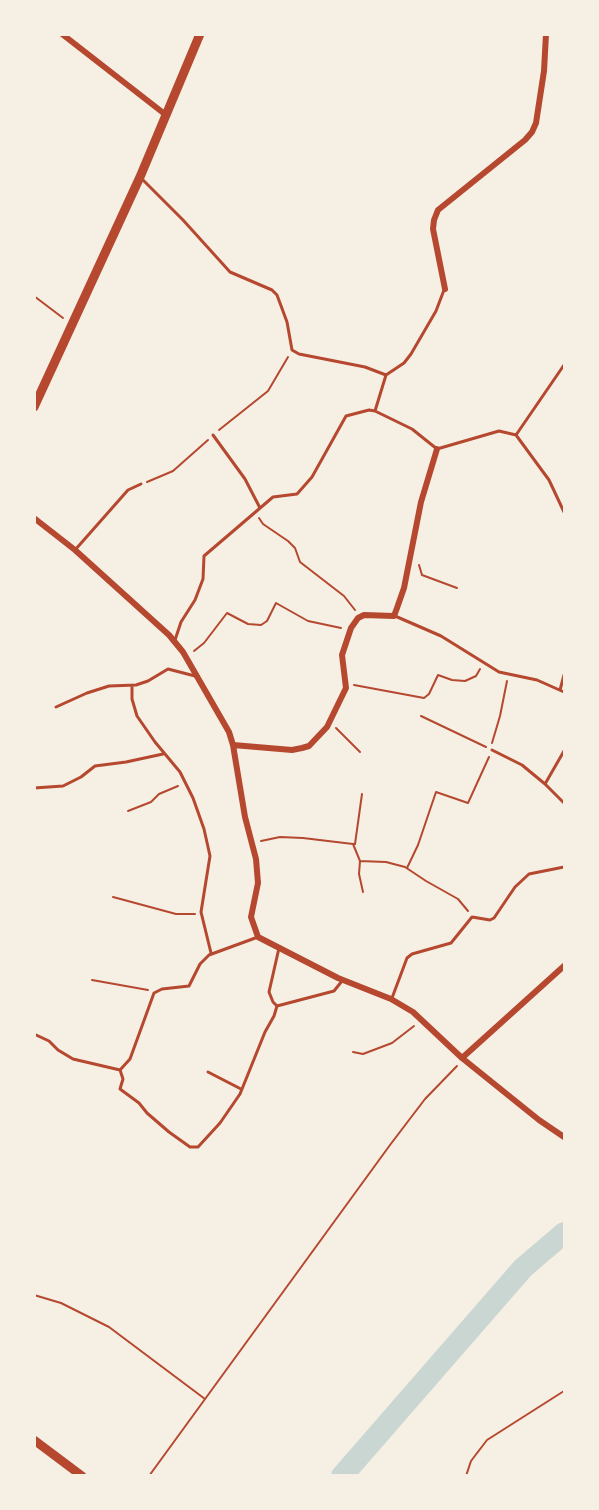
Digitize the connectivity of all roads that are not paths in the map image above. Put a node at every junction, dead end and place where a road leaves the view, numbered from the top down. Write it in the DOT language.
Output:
graph roads {
  1 [pos="62,34"];
  2 [pos="200,34"];
  3 [pos="546,34"];
  4 [pos="166,115"];
  5 [pos="140,177"];
  6 [pos="445,289"];
  7 [pos="564,365"];
  8 [pos="386,375"];
  9 [pos="34,407"];
  10 [pos="375,411"];
  11 [pos="213,435"];
  12 [pos="516,435"];
  13 [pos="436,449"];
  14 [pos="141,484"];
  15 [pos="260,508"];
  16 [pos="564,512"];
  17 [pos="34,518"];
  18 [pos="75,550"];
  19 [pos="394,616"];
  20 [pos="174,642"];
  21 [pos="564,675"];
  22 [pos="196,676"];
  23 [pos="132,685"];
  24 [pos="560,690"];
  25 [pos="564,692"];
  26 [pos="56,706"];
  27 [pos="233,746"];
  28 [pos="492,750"];
  29 [pos="564,751"];
  30 [pos="164,753"];
  31 [pos="545,784"];
  32 [pos="34,788"];
  33 [pos="564,803"];
  34 [pos="564,867"];
  35 [pos="258,937"];
  36 [pos="279,948"];
  37 [pos="211,953"];
  38 [pos="564,966"];
  39 [pos="342,980"];
  40 [pos="391,999"];
  41 [pos="277,1006"];
  42 [pos="34,1034"];
  43 [pos="463,1058"];
  44 [pos="120,1070"];
  45 [pos="208,1072"];
  46 [pos="241,1089"];
  47 [pos="564,1137"];
  48 [pos="34,1440"];
  49 [pos="82,1476"];
  1 -- 4 [label="street"];
  2 -- 4 [label="main road"];
  3 -- 6 [label="street"];
  4 -- 5 [label="main road"];
  5 -- 8 [label="lane"];
  5 -- 9 [label="main road"];
  6 -- 8 [label="lane"];
  7 -- 12 [label="lane"];
  8 -- 10 [label="lane"];
  10 -- 13 [label="lane"];
  10 -- 15 [label="lane"];
  11 -- 15 [label="lane"];
  12 -- 13 [label="lane"];
  12 -- 16 [label="lane"];
  13 -- 19 [label="street"];
  14 -- 18 [label="lane"];
  15 -- 20 [label="lane"];
  17 -- 18 [label="street"];
  18 -- 20 [label="street"];
  19 -- 24 [label="lane"];
  19 -- 27 [label="street"];
  20 -- 22 [label="street"];
  21 -- 24 [label="lane"];
  22 -- 23 [label="lane"];
  22 -- 27 [label="street"];
  23 -- 26 [label="lane"];
  23 -- 30 [label="lane"];
  24 -- 25 [label="lane"];
  27 -- 35 [label="street"];
  28 -- 31 [label="lane"];
  29 -- 31 [label="lane"];
  30 -- 32 [label="lane"];
  30 -- 37 [label="lane"];
  31 -- 33 [label="lane"];
  34 -- 40 [label="lane"];
  35 -- 36 [label="street"];
  35 -- 37 [label="lane"];
  36 -- 39 [label="street"];
  36 -- 41 [label="lane"];
  37 -- 44 [label="lane"];
  38 -- 43 [label="street"];
  39 -- 40 [label="street"];
  39 -- 41 [label="lane"];
  40 -- 43 [label="street"];
  41 -- 46 [label="lane"];
  42 -- 44 [label="lane"];
  43 -- 47 [label="street"];
  44 -- 46 [label="lane"];
  45 -- 46 [label="lane"];
  48 -- 49 [label="main road"];
}
